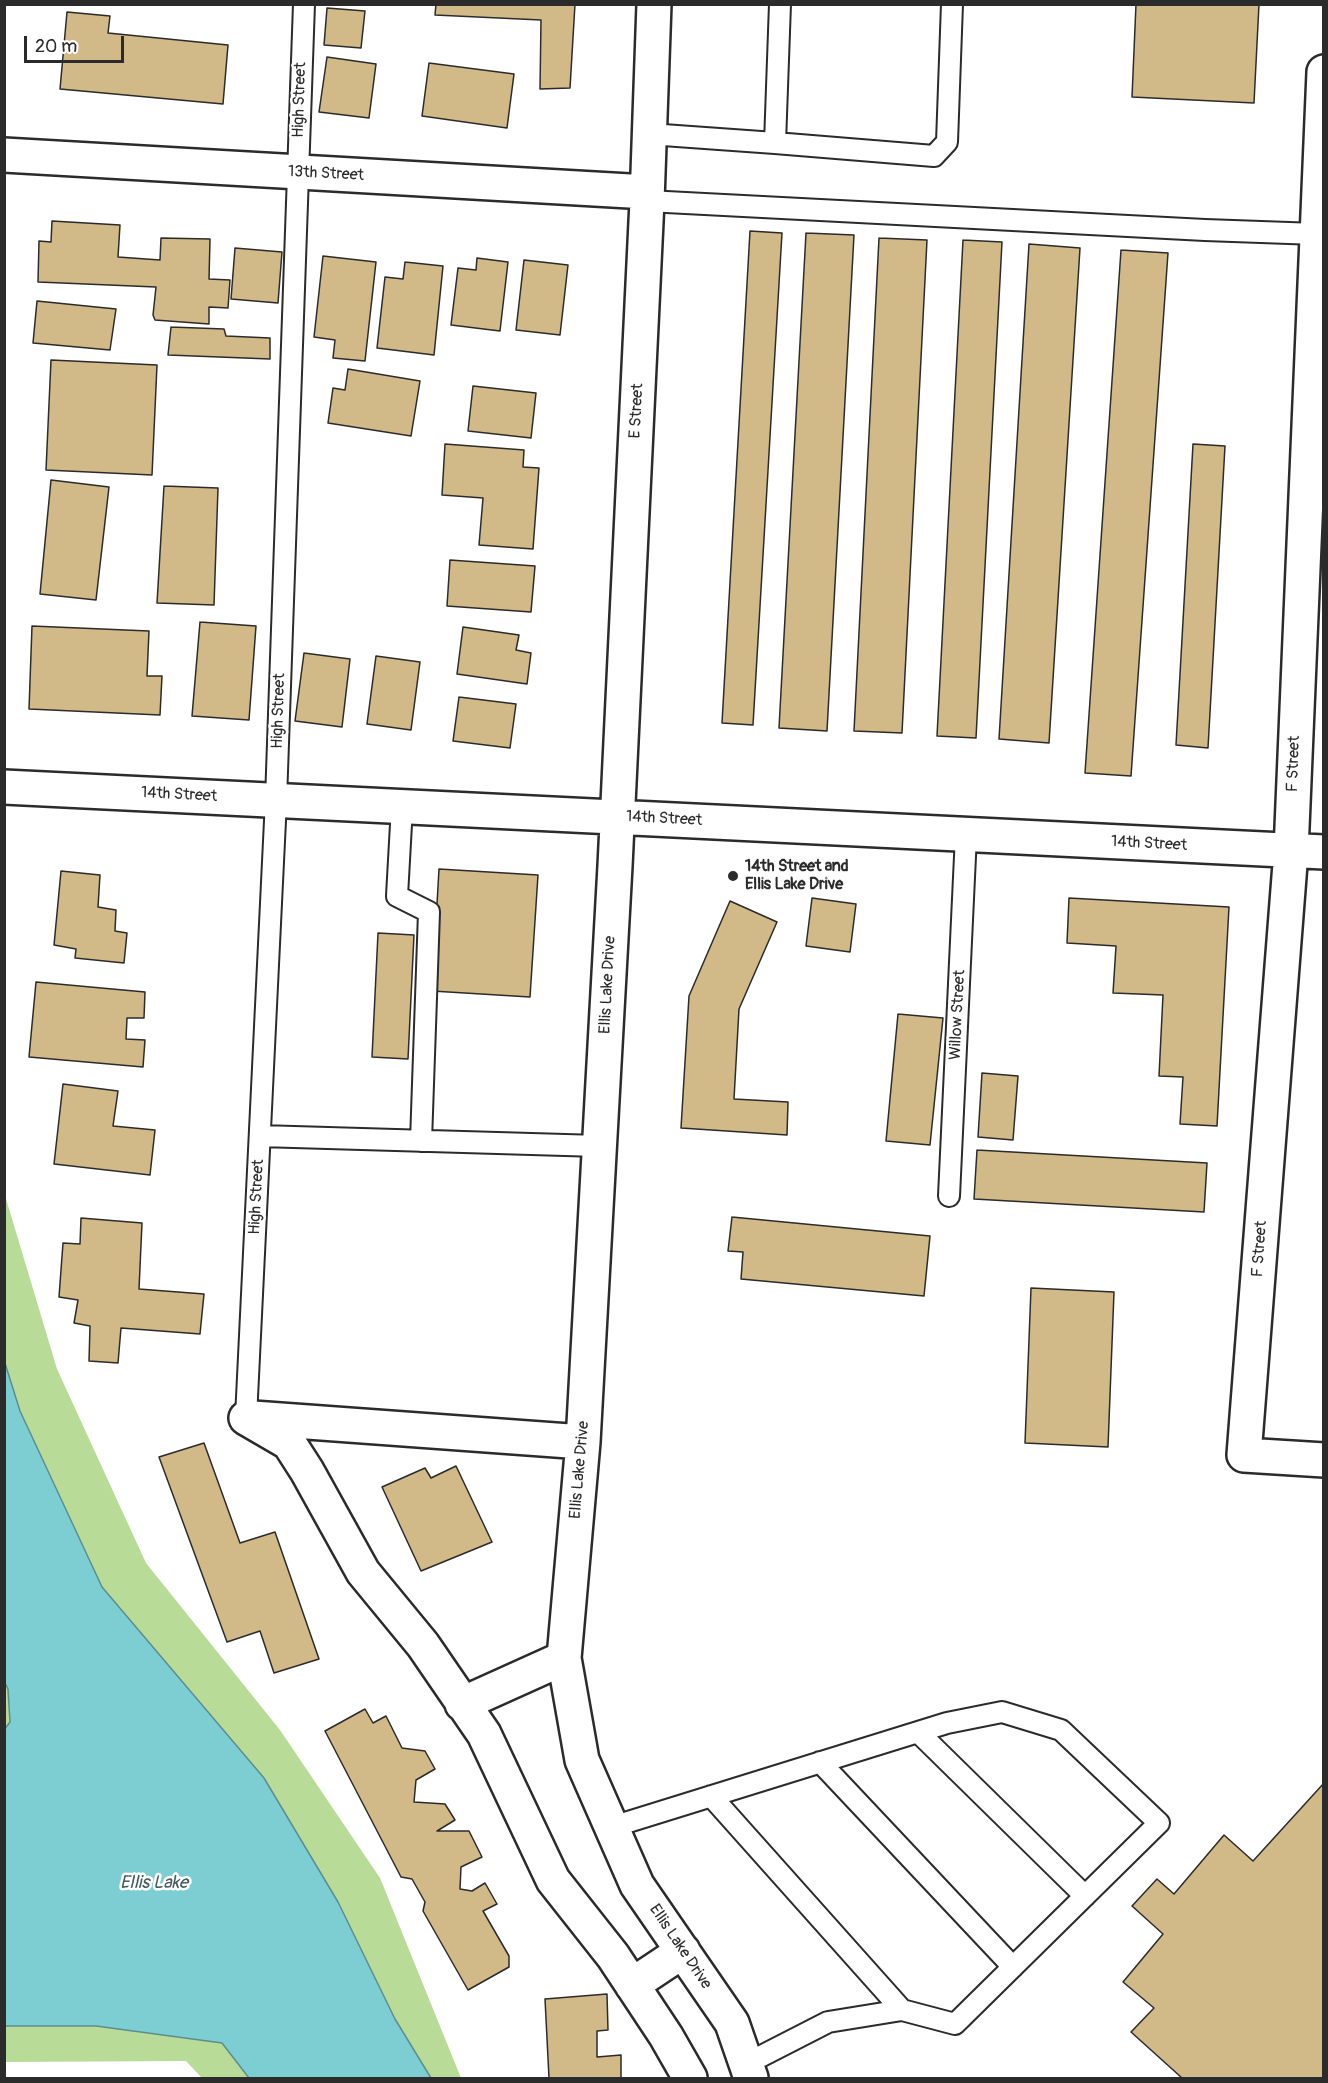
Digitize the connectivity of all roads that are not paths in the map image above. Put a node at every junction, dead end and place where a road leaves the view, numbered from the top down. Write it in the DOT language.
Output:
graph roads {
  1 [pos="304,4"];
  2 [pos="654,4"];
  3 [pos="780,4"];
  4 [pos="952,4"];
  5 [pos="1323,72"];
  6 [pos="649,134"];
  7 [pos="775,143"];
  8 [pos="4,155"];
  9 [pos="297,173"];
  10 [pos="647,196"];
  11 [pos="1320,234"];
  12 [pos="4,787"];
  13 [pos="276,800"];
  14 [pos="402,806"];
  15 [pos="618,817"];
  16 [pos="966,834"];
  17 [pos="1291,851"];
  18 [pos="1323,852"];
  19 [pos="260,1136"];
  20 [pos="421,1141"];
  21 [pos="599,1146"];
  22 [pos="949,1196"];
  23 [pos="246,1418"];
  24 [pos="583,1442"];
  25 [pos="1323,1460"];
  26 [pos="564,1658"];
  27 [pos="462,1704"];
  28 [pos="918,1732"];
  29 [pos="820,1762"];
  30 [pos="711,1796"];
  31 [pos="612,1827"];
  32 [pos="1085,1896"];
  33 [pos="683,1951"];
  34 [pos="1013,1967"];
  35 [pos="632,1985"];
  36 [pos="902,2010"];
  37 [pos="749,2072"];
  38 [pos="690,2079"];
  1 -- 9 [label="lane, High Street"];
  2 -- 6 [label="street, E Street"];
  3 -- 7 [label="lane"];
  4 -- 7 [label="lane"];
  5 -- 11 [label="street, F Street"];
  6 -- 7 [label="lane"];
  6 -- 10 [label="street, E Street"];
  8 -- 9 [label="street, 13th Street"];
  9 -- 10 [label="street, 13th Street"];
  9 -- 13 [label="lane, High Street"];
  10 -- 11 [label="lane"];
  10 -- 15 [label="street, E Street"];
  11 -- 17 [label="street, F Street"];
  12 -- 13 [label="street, 14th Street"];
  13 -- 14 [label="street, 14th Street"];
  13 -- 19 [label="lane, High Street"];
  14 -- 15 [label="street, 14th Street"];
  14 -- 20 [label="lane"];
  15 -- 16 [label="street, 14th Street"];
  15 -- 21 [label="street, Ellis Lake Drive"];
  16 -- 17 [label="street, 14th Street"];
  16 -- 22 [label="lane, Willow Street"];
  17 -- 18 [label="street, 14th Street"];
  17 -- 25 [label="street, F Street"];
  19 -- 20 [label="lane"];
  19 -- 23 [label="lane, High Street"];
  20 -- 21 [label="lane"];
  21 -- 24 [label="street, Ellis Lake Drive"];
  23 -- 24 [label="street"];
  23 -- 27 [label="street"];
  24 -- 26 [label="street, Ellis Lake Drive"];
  26 -- 27 [label="street"];
  26 -- 31 [label="street, Ellis Lake Drive"];
  27 -- 35 [label="street"];
  28 -- 29 [label="lane"];
  28 -- 32 [label="lane"];
  28 -- 32 [label="lane"];
  29 -- 30 [label="lane"];
  29 -- 34 [label="lane"];
  30 -- 31 [label="lane"];
  30 -- 36 [label="lane"];
  31 -- 33 [label="street, Ellis Lake Drive"];
  32 -- 34 [label="lane"];
  33 -- 35 [label="street"];
  33 -- 37 [label="street, Ellis Lake Drive"];
  34 -- 36 [label="lane"];
  35 -- 38 [label="street"];
  36 -- 37 [label="lane"];
}
